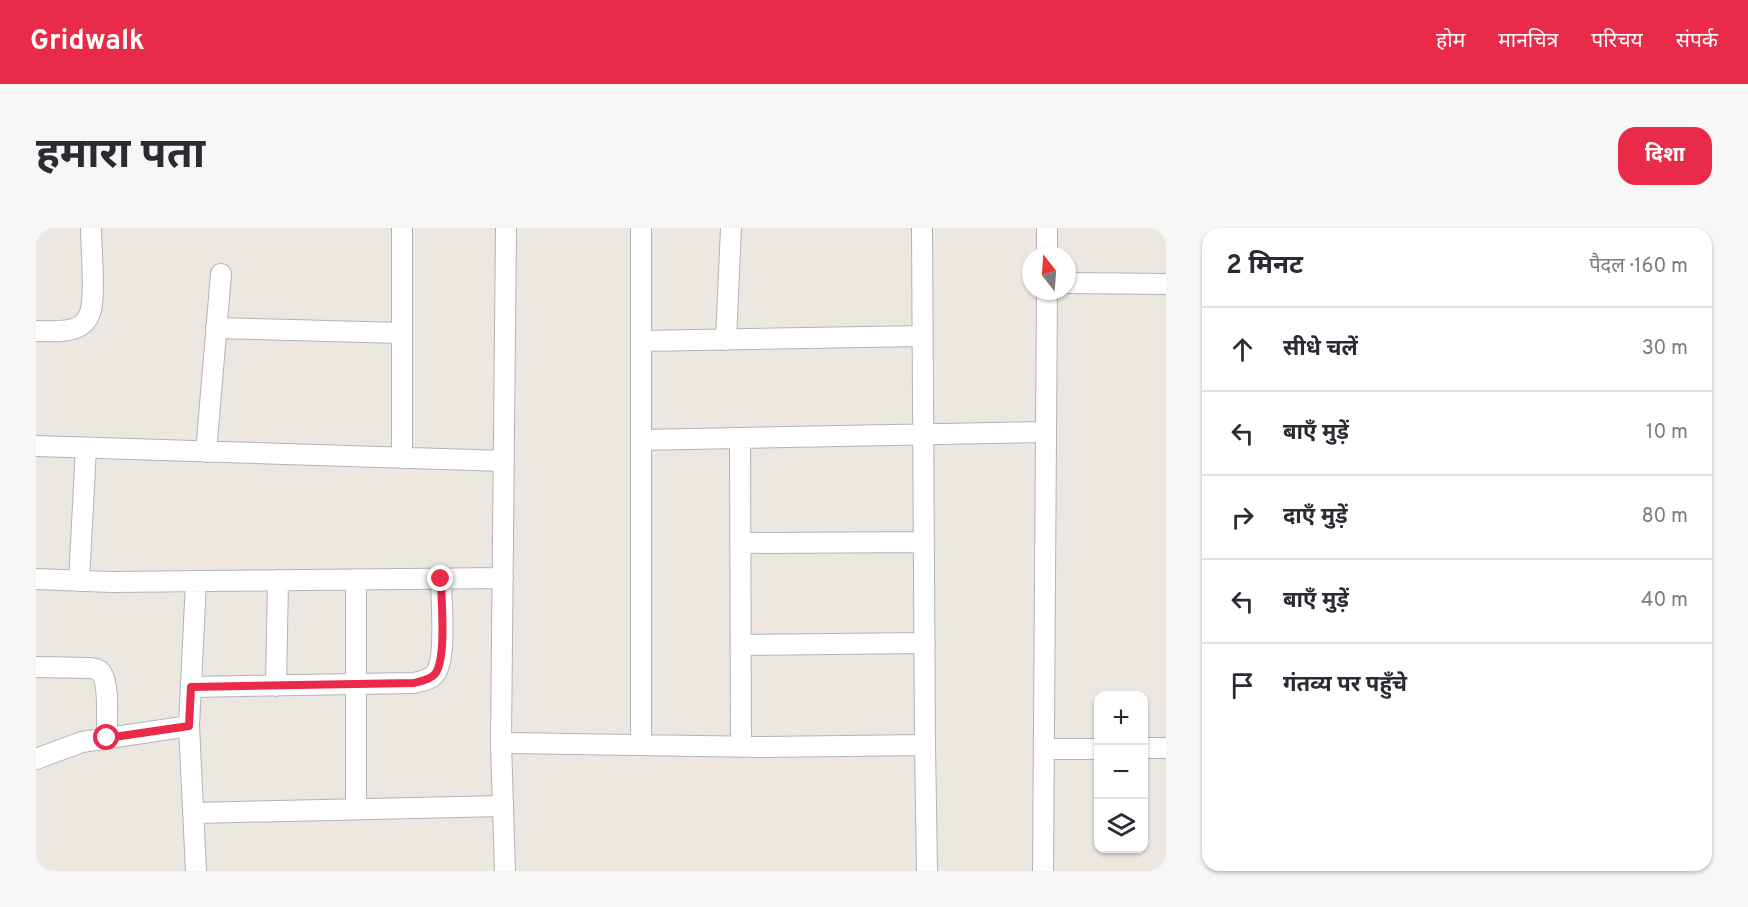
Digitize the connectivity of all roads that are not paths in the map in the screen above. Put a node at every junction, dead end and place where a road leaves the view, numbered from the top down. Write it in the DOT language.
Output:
graph roads {
  1 [pos="91,228"];
  2 [pos="402,228"];
  3 [pos="506,228"];
  4 [pos="641,228"];
  5 [pos="730,228"];
  6 [pos="922,228"];
  7 [pos="1047,228"];
  8 [pos="1047,246"];
  9 [pos="221,274"];
  10 [pos="1076,283"];
  11 [pos="1166,284"];
  12 [pos="1047,300"];
  13 [pos="216,328"];
  14 [pos="36,331"];
  15 [pos="402,333"];
  16 [pos="923,336"];
  17 [pos="726,340"];
  18 [pos="640,341"];
  19 [pos="1046,432"];
  20 [pos="923,434"];
  21 [pos="740,438"];
  22 [pos="641,440"];
  23 [pos="36,447"];
  24 [pos="86,448"];
  25 [pos="206,452"];
  26 [pos="402,458"];
  27 [pos="504,461"];
  28 [pos="924,542"];
  29 [pos="741,543"];
  30 [pos="503,578"];
  31 [pos="36,579"];
  32 [pos="356,579"];
  33 [pos="441,579"];
  34 [pos="278,580"];
  35 [pos="79,581"];
  36 [pos="196,581"];
  37 [pos="925,643"];
  38 [pos="741,645"];
  39 [pos="36,667"];
  40 [pos="355,684"];
  41 [pos="276,686"];
  42 [pos="191,687"];
  43 [pos="189,726"];
  44 [pos="107,738"];
  45 [pos="501,743"];
  46 [pos="641,745"];
  47 [pos="925,745"];
  48 [pos="741,747"];
  49 [pos="1148,748"];
  50 [pos="1166,748"];
  51 [pos="1044,749"];
  52 [pos="1094,749"];
  53 [pos="36,759"];
  54 [pos="503,806"];
  55 [pos="356,809"];
  56 [pos="193,813"];
  57 [pos="196,871"];
  58 [pos="505,871"];
  59 [pos="927,871"];
  60 [pos="1043,871"];
  1 -- 14 [label="street"];
  2 -- 15 [label="street"];
  3 -- 27 [label="street"];
  4 -- 18 [label="street"];
  5 -- 17 [label="street"];
  6 -- 16 [label="street"];
  7 -- 8 [label="street"];
  9 -- 13 [label="street"];
  10 -- 11 [label="street"];
  12 -- 19 [label="street"];
  13 -- 15 [label="street"];
  13 -- 25 [label="street"];
  15 -- 26 [label="street"];
  16 -- 17 [label="street"];
  16 -- 20 [label="street"];
  17 -- 18 [label="street"];
  18 -- 22 [label="street"];
  19 -- 20 [label="street"];
  19 -- 51 [label="street"];
  20 -- 21 [label="street"];
  20 -- 28 [label="street"];
  21 -- 22 [label="street"];
  21 -- 29 [label="street"];
  22 -- 46 [label="street"];
  23 -- 24 [label="street"];
  24 -- 25 [label="street"];
  24 -- 35 [label="street"];
  25 -- 26 [label="street"];
  26 -- 27 [label="street"];
  27 -- 30 [label="street"];
  28 -- 29 [label="street"];
  28 -- 37 [label="street"];
  29 -- 38 [label="street"];
  30 -- 33 [label="street"];
  30 -- 45 [label="street"];
  31 -- 35 [label="street"];
  32 -- 33 [label="street"];
  32 -- 34 [label="street"];
  32 -- 40 [label="street"];
  33 -- 40 [label="street"];
  34 -- 36 [label="street"];
  34 -- 41 [label="street"];
  35 -- 36 [label="street"];
  36 -- 42 [label="street"];
  37 -- 38 [label="street"];
  37 -- 47 [label="street"];
  38 -- 48 [label="street"];
  39 -- 44 [label="street"];
  40 -- 41 [label="street"];
  40 -- 55 [label="street"];
  41 -- 42 [label="street"];
  42 -- 43 [label="street"];
  43 -- 44 [label="street"];
  43 -- 56 [label="street"];
  44 -- 53 [label="street"];
  45 -- 46 [label="street"];
  45 -- 54 [label="street"];
  46 -- 48 [label="street"];
  47 -- 48 [label="street"];
  47 -- 59 [label="street"];
  49 -- 50 [label="street"];
  51 -- 52 [label="street"];
  51 -- 60 [label="street"];
  54 -- 55 [label="street"];
  54 -- 58 [label="street"];
  55 -- 56 [label="street"];
  56 -- 57 [label="street"];
}
